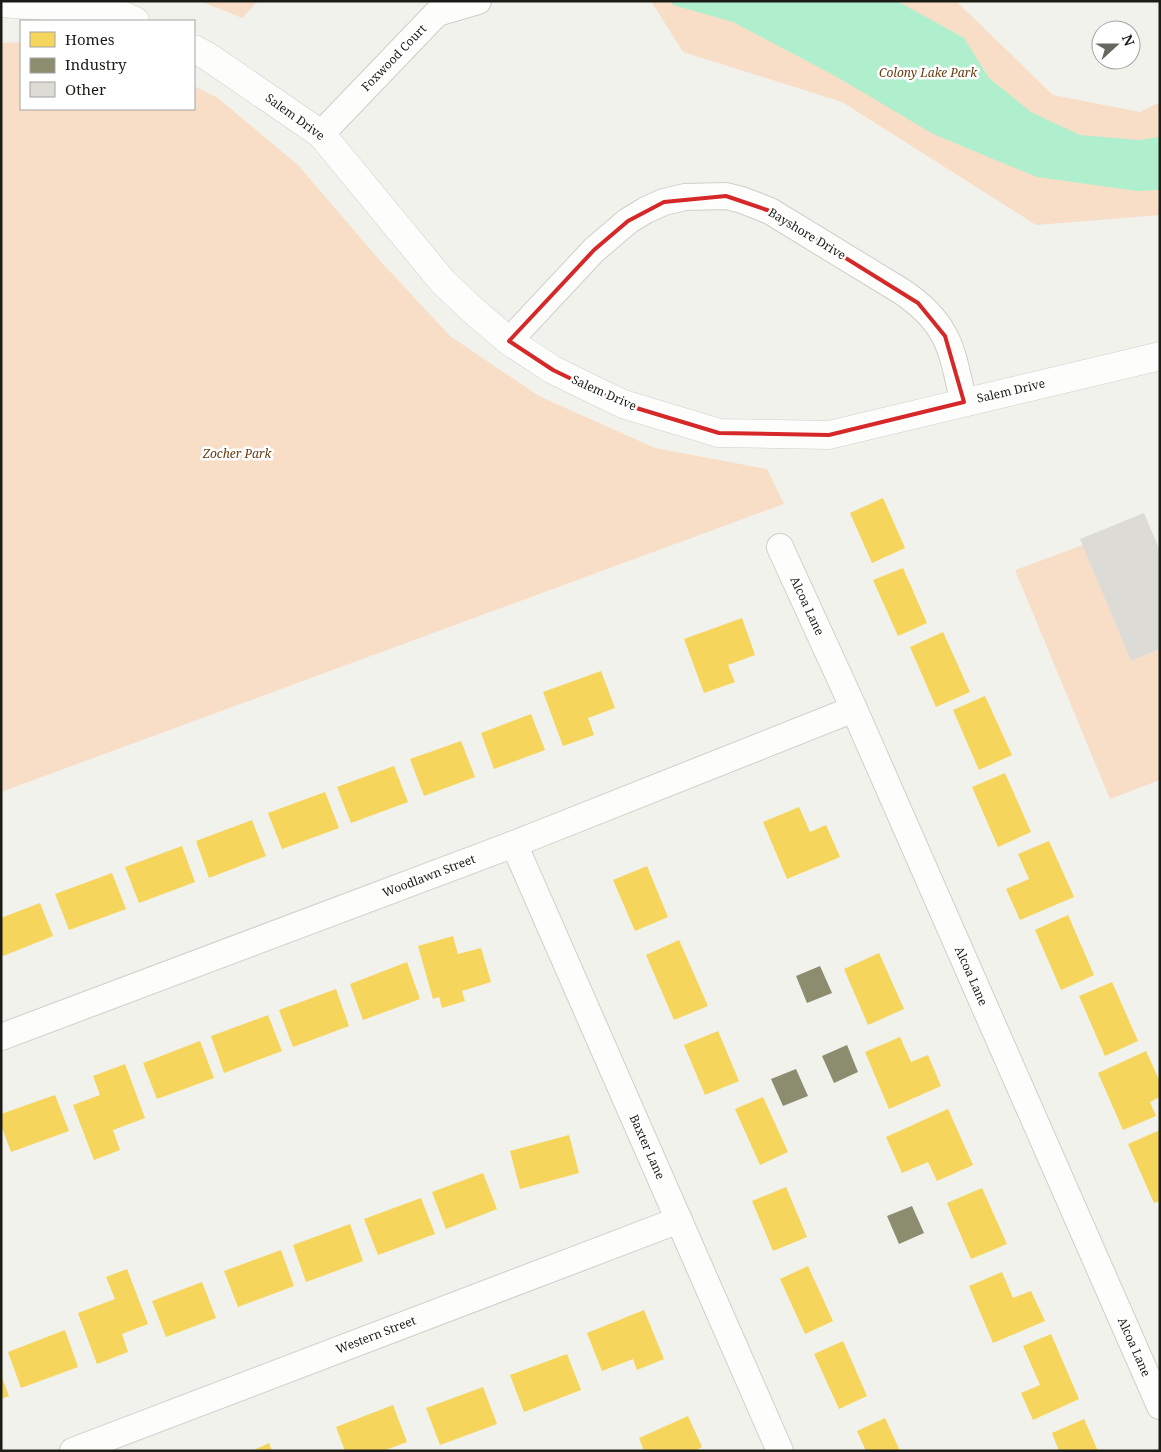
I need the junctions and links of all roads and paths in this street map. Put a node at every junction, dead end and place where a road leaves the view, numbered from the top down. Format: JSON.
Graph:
{"nodes":[{"id":1,"x":478,"y":1,"type":"edge"},
{"id":2,"x":1,"y":3,"type":"edge"},
{"id":3,"x":133,"y":20,"type":"edge"},
{"id":4,"x":195,"y":50,"type":"edge"},
{"id":5,"x":321,"y":134,"type":"junction"},
{"id":6,"x":509,"y":341,"type":"junction"},
{"id":7,"x":1160,"y":356,"type":"edge"},
{"id":8,"x":964,"y":402,"type":"junction"},
{"id":9,"x":780,"y":547,"type":"dead end"},
{"id":10,"x":854,"y":709,"type":"junction"},
{"id":11,"x":514,"y":844,"type":"junction"},
{"id":12,"x":1,"y":1037,"type":"edge"},
{"id":13,"x":679,"y":1220,"type":"junction"},
{"id":14,"x":1160,"y":1406,"type":"edge"},
{"id":15,"x":129,"y":1441,"type":"edge"},
{"id":16,"x":73,"y":1451,"type":"edge"},
{"id":17,"x":780,"y":1451,"type":"edge"}],
"edges":[{"from":1,"to":5,"type":"street","name":"Foxwood Court"},
{"from":2,"to":3,"type":"street"},
{"from":4,"to":5,"type":"street","name":"Salem Drive"},
{"from":5,"to":6,"type":"street","name":"Salem Drive"},
{"from":6,"to":8,"type":"street","name":"Salem Drive"},
{"from":6,"to":8,"type":"street","name":"Bayshore Drive"},
{"from":7,"to":8,"type":"street","name":"Salem Drive"},
{"from":9,"to":10,"type":"street","name":"Alcoa Lane"},
{"from":10,"to":11,"type":"street","name":"Woodlawn Street"},
{"from":10,"to":14,"type":"street","name":"Alcoa Lane"},
{"from":11,"to":12,"type":"street","name":"Woodlawn Street"},
{"from":11,"to":13,"type":"street","name":"Baxter Lane"},
{"from":13,"to":15,"type":"street","name":"Western Street"},
{"from":13,"to":17,"type":"street","name":"Baxter Lane"},
{"from":15,"to":16,"type":"street","name":"Western Street"}]}
